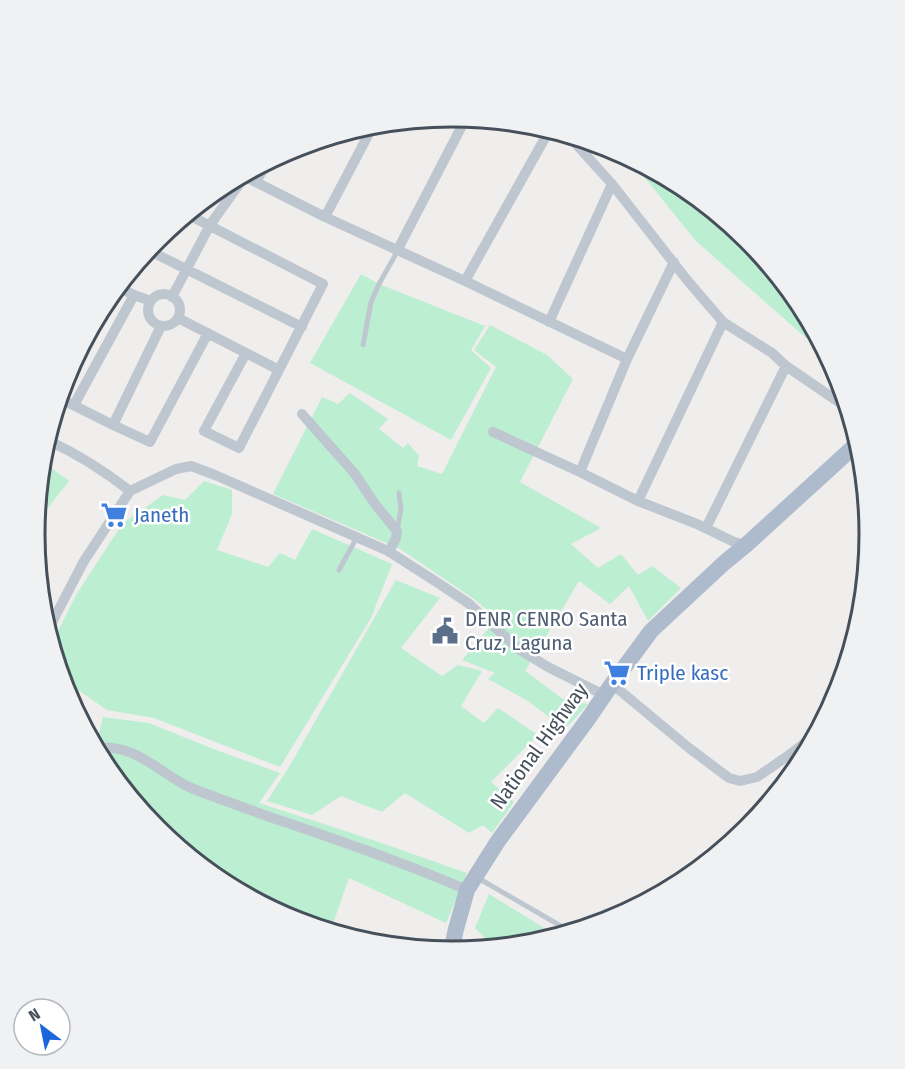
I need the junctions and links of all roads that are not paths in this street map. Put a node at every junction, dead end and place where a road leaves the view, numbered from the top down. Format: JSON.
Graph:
{"nodes":[{"id":1,"x":461,"y":127,"type":"edge"},
{"id":2,"x":368,"y":136,"type":"edge"},
{"id":3,"x":545,"y":138,"type":"edge"},
{"id":4,"x":579,"y":148,"type":"edge"},
{"id":5,"x":259,"y":176,"type":"edge"},
{"id":6,"x":252,"y":180,"type":"edge"},
{"id":7,"x":256,"y":182,"type":"junction"},
{"id":8,"x":612,"y":184,"type":"junction"},
{"id":9,"x":233,"y":192,"type":"edge"},
{"id":10,"x":325,"y":217,"type":"junction"},
{"id":11,"x":196,"y":218,"type":"edge"},
{"id":12,"x":210,"y":225,"type":"junction"},
{"id":13,"x":397,"y":251,"type":"junction"},
{"id":14,"x":157,"y":254,"type":"edge"},
{"id":15,"x":674,"y":262,"type":"junction"},
{"id":16,"x":187,"y":268,"type":"junction"},
{"id":17,"x":465,"y":281,"type":"junction"},
{"id":18,"x":126,"y":290,"type":"edge"},
{"id":19,"x":134,"y":295,"type":"junction"},
{"id":20,"x":172,"y":297,"type":"junction"},
{"id":21,"x":151,"y":301,"type":"junction"},
{"id":22,"x":178,"y":318,"type":"junction"},
{"id":23,"x":549,"y":322,"type":"junction"},
{"id":24,"x":723,"y":322,"type":"junction"},
{"id":25,"x":161,"y":326,"type":"junction"},
{"id":26,"x":302,"y":327,"type":"junction"},
{"id":27,"x":208,"y":333,"type":"junction"},
{"id":28,"x":363,"y":345,"type":"dead end"},
{"id":29,"x":246,"y":353,"type":"junction"},
{"id":30,"x":627,"y":359,"type":"junction"},
{"id":31,"x":786,"y":366,"type":"junction"},
{"id":32,"x":279,"y":369,"type":"junction"},
{"id":33,"x":837,"y":401,"type":"edge"},
{"id":34,"x":68,"y":402,"type":"edge"},
{"id":35,"x":74,"y":405,"type":"junction"},
{"id":36,"x":302,"y":414,"type":"dead end"},
{"id":37,"x":113,"y":425,"type":"junction"},
{"id":38,"x":493,"y":432,"type":"dead end"},
{"id":39,"x":55,"y":444,"type":"edge"},
{"id":40,"x":851,"y":450,"type":"edge"},
{"id":41,"x":580,"y":472,"type":"junction"},
{"id":42,"x":130,"y":491,"type":"junction"},
{"id":43,"x":399,"y":493,"type":"dead end"},
{"id":44,"x":638,"y":501,"type":"junction"},
{"id":45,"x":706,"y":528,"type":"junction"},
{"id":46,"x":397,"y":531,"type":"junction"},
{"id":47,"x":357,"y":537,"type":"junction"},
{"id":48,"x":746,"y":545,"type":"junction"},
{"id":49,"x":389,"y":552,"type":"junction"},
{"id":50,"x":339,"y":570,"type":"dead end"},
{"id":51,"x":54,"y":618,"type":"edge"},
{"id":52,"x":608,"y":690,"type":"junction"},
{"id":53,"x":106,"y":747,"type":"edge"},
{"id":54,"x":800,"y":747,"type":"edge"},
{"id":55,"x":472,"y":883,"type":"junction"},
{"id":56,"x":561,"y":927,"type":"edge"},
{"id":57,"x":453,"y":942,"type":"edge"}],
"edges":[{"from":1,"to":13,"type":"street"},
{"from":2,"to":10,"type":"street"},
{"from":3,"to":17,"type":"street"},
{"from":4,"to":8,"type":"street"},
{"from":5,"to":7,"type":"street"},
{"from":6,"to":7,"type":"street"},
{"from":7,"to":10,"type":"street"},
{"from":8,"to":15,"type":"street"},
{"from":8,"to":23,"type":"street"},
{"from":9,"to":12,"type":"street"},
{"from":10,"to":13,"type":"street"},
{"from":11,"to":12,"type":"street"},
{"from":12,"to":16,"type":"street"},
{"from":12,"to":26,"type":"street"},
{"from":13,"to":17,"type":"street"},
{"from":13,"to":28,"type":"lane"},
{"from":14,"to":16,"type":"street"},
{"from":15,"to":24,"type":"street"},
{"from":15,"to":30,"type":"street"},
{"from":16,"to":20,"type":"street"},
{"from":16,"to":26,"type":"street"},
{"from":17,"to":23,"type":"street"},
{"from":18,"to":19,"type":"street"},
{"from":19,"to":21,"type":"street"},
{"from":19,"to":35,"type":"street"},
{"from":20,"to":21,"type":"street"},
{"from":20,"to":22,"type":"street"},
{"from":21,"to":25,"type":"street"},
{"from":22,"to":25,"type":"street"},
{"from":22,"to":27,"type":"street"},
{"from":23,"to":30,"type":"street"},
{"from":24,"to":31,"type":"street"},
{"from":24,"to":44,"type":"street"},
{"from":25,"to":37,"type":"street"},
{"from":26,"to":32,"type":"street"},
{"from":27,"to":29,"type":"street"},
{"from":27,"to":37,"type":"street"},
{"from":29,"to":32,"type":"street"},
{"from":29,"to":32,"type":"street"},
{"from":30,"to":41,"type":"street"},
{"from":31,"to":33,"type":"street"},
{"from":31,"to":45,"type":"street"},
{"from":34,"to":35,"type":"street"},
{"from":35,"to":37,"type":"street"},
{"from":36,"to":46,"type":"street"},
{"from":38,"to":41,"type":"street"},
{"from":39,"to":42,"type":"street"},
{"from":40,"to":48,"type":"main road","name":"National Highway"},
{"from":41,"to":44,"type":"street"},
{"from":42,"to":47,"type":"street"},
{"from":42,"to":51,"type":"street"},
{"from":43,"to":46,"type":"lane"},
{"from":44,"to":45,"type":"street"},
{"from":45,"to":48,"type":"street"},
{"from":46,"to":49,"type":"street"},
{"from":47,"to":49,"type":"street"},
{"from":47,"to":50,"type":"lane"},
{"from":48,"to":52,"type":"main road","name":"National Highway"},
{"from":49,"to":52,"type":"street"},
{"from":52,"to":54,"type":"street"},
{"from":52,"to":55,"type":"main road","name":"National Highway"},
{"from":53,"to":55,"type":"street"},
{"from":55,"to":56,"type":"lane"},
{"from":55,"to":57,"type":"main road","name":"National Highway"}]}
